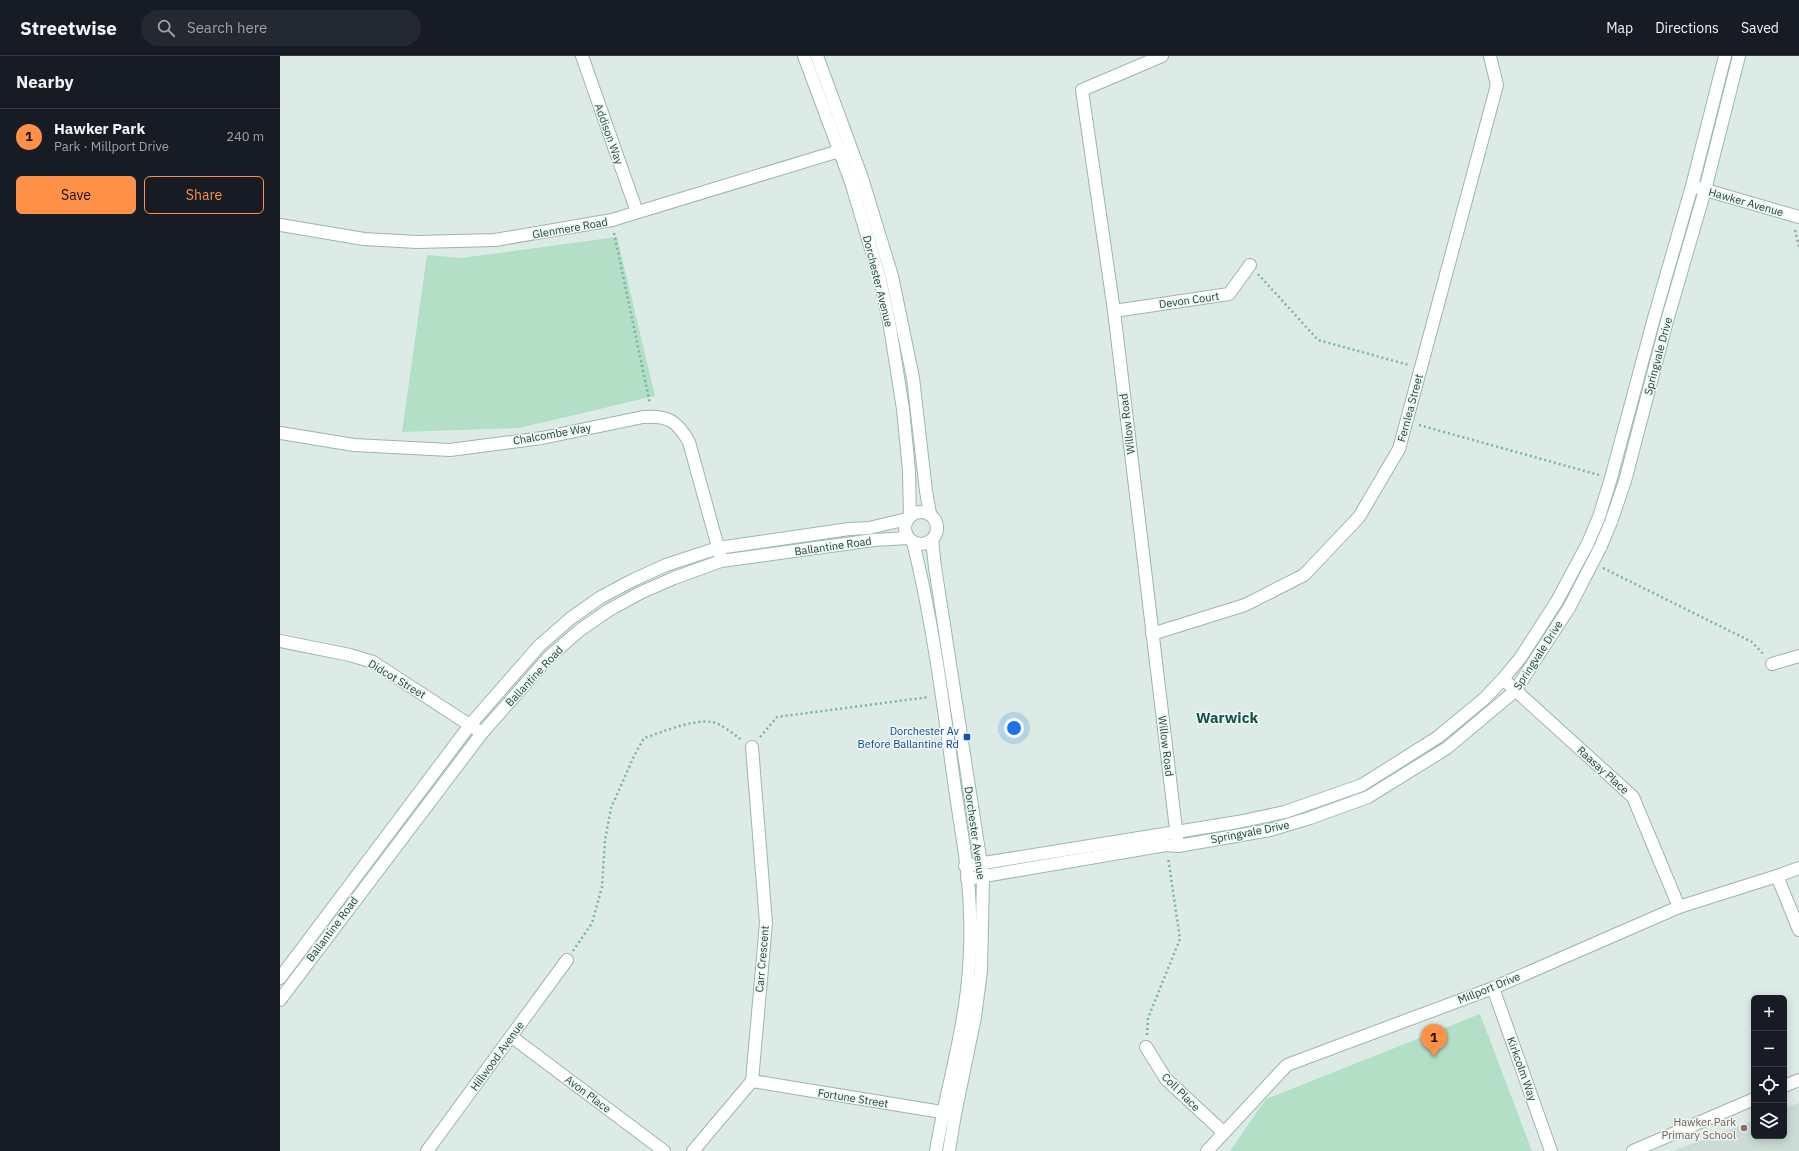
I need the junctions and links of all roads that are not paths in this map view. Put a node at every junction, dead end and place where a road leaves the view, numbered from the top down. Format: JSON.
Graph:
{"nodes":[{"id":1,"x":582,"y":56,"type":"edge"},
{"id":2,"x":804,"y":56,"type":"edge"},
{"id":3,"x":817,"y":56,"type":"edge"},
{"id":4,"x":1162,"y":56,"type":"edge"},
{"id":5,"x":1490,"y":56,"type":"edge"},
{"id":6,"x":1725,"y":56,"type":"edge"},
{"id":7,"x":1739,"y":56,"type":"edge"},
{"id":8,"x":850,"y":148,"type":"junction"},
{"id":9,"x":838,"y":152,"type":"junction"},
{"id":10,"x":1692,"y":186,"type":"junction"},
{"id":11,"x":1706,"y":190,"type":"junction"},
{"id":12,"x":637,"y":212,"type":"junction"},
{"id":13,"x":1799,"y":217,"type":"edge"},
{"id":14,"x":280,"y":225,"type":"edge"},
{"id":15,"x":1250,"y":265,"type":"road end"},
{"id":16,"x":1114,"y":312,"type":"junction"},
{"id":17,"x":280,"y":433,"type":"edge"},
{"id":18,"x":930,"y":514,"type":"junction"},
{"id":19,"x":908,"y":517,"type":"junction"},
{"id":20,"x":911,"y":540,"type":"junction"},
{"id":21,"x":932,"y":540,"type":"junction"},
{"id":22,"x":718,"y":548,"type":"junction"},
{"id":23,"x":721,"y":561,"type":"junction"},
{"id":24,"x":1152,"y":634,"type":"junction"},
{"id":25,"x":280,"y":641,"type":"edge"},
{"id":26,"x":1799,"y":656,"type":"edge"},
{"id":27,"x":1772,"y":664,"type":"road end"},
{"id":28,"x":1503,"y":679,"type":"junction"},
{"id":29,"x":1516,"y":691,"type":"junction"},
{"id":30,"x":470,"y":725,"type":"junction"},
{"id":31,"x":482,"y":733,"type":"junction"},
{"id":32,"x":752,"y":747,"type":"road end"},
{"id":33,"x":1176,"y":832,"type":"junction"},
{"id":34,"x":1172,"y":846,"type":"junction"},
{"id":35,"x":980,"y":864,"type":"junction"},
{"id":36,"x":965,"y":866,"type":"junction"},
{"id":37,"x":1799,"y":868,"type":"edge"},
{"id":38,"x":1777,"y":876,"type":"junction"},
{"id":39,"x":983,"y":877,"type":"junction"},
{"id":40,"x":967,"y":879,"type":"junction"},
{"id":41,"x":1678,"y":907,"type":"junction"},
{"id":42,"x":1799,"y":930,"type":"edge"},
{"id":43,"x":567,"y":960,"type":"road end"},
{"id":44,"x":280,"y":978,"type":"edge"},
{"id":45,"x":1493,"y":988,"type":"junction"},
{"id":46,"x":280,"y":1000,"type":"edge"},
{"id":47,"x":512,"y":1037,"type":"junction"},
{"id":48,"x":1146,"y":1047,"type":"road end"},
{"id":49,"x":1799,"y":1080,"type":"edge"},
{"id":50,"x":752,"y":1081,"type":"junction"},
{"id":51,"x":1787,"y":1085,"type":"edge"},
{"id":52,"x":1751,"y":1100,"type":"edge"},
{"id":53,"x":948,"y":1113,"type":"junction"},
{"id":54,"x":1223,"y":1132,"type":"junction"},
{"id":55,"x":427,"y":1151,"type":"edge"},
{"id":56,"x":664,"y":1151,"type":"edge"},
{"id":57,"x":693,"y":1151,"type":"edge"},
{"id":58,"x":936,"y":1151,"type":"edge"},
{"id":59,"x":949,"y":1151,"type":"edge"},
{"id":60,"x":1207,"y":1151,"type":"edge"},
{"id":61,"x":1551,"y":1151,"type":"edge"},
{"id":62,"x":1633,"y":1151,"type":"edge"}],
"edges":[{"from":1,"to":12,"type":"street","name":"Addison Way"},
{"from":2,"to":9,"type":"street","name":"Dorchester Avenue"},
{"from":3,"to":8,"type":"street","name":"Dorchester Avenue"},
{"from":4,"to":16,"type":"street","name":"Willow Road"},
{"from":5,"to":24,"type":"street","name":"Fernlea Street"},
{"from":6,"to":10,"type":"street","name":"Springvale Drive"},
{"from":7,"to":11,"type":"street","name":"Springvale Drive"},
{"from":8,"to":9,"type":"street","name":"Glenmere Road"},
{"from":8,"to":18,"type":"street","name":"Dorchester Avenue"},
{"from":9,"to":12,"type":"street","name":"Glenmere Road"},
{"from":9,"to":19,"type":"street","name":"Dorchester Avenue"},
{"from":10,"to":11,"type":"street","name":"Hawker Avenue"},
{"from":10,"to":28,"type":"street","name":"Springvale Drive"},
{"from":11,"to":13,"type":"street","name":"Hawker Avenue"},
{"from":11,"to":29,"type":"street","name":"Springvale Drive"},
{"from":12,"to":14,"type":"street","name":"Glenmere Road"},
{"from":15,"to":16,"type":"street","name":"Devon Court"},
{"from":16,"to":24,"type":"street","name":"Willow Road"},
{"from":17,"to":22,"type":"street","name":"Chalcombe Way"},
{"from":18,"to":19,"type":"street"},
{"from":18,"to":21,"type":"street","name":"Dorchester Avenue"},
{"from":19,"to":20,"type":"street","name":"Dorchester Avenue"},
{"from":19,"to":22,"type":"street","name":"Ballantine Road"},
{"from":20,"to":21,"type":"street"},
{"from":20,"to":23,"type":"street","name":"Ballantine Road"},
{"from":20,"to":36,"type":"street","name":"Dorchester Avenue"},
{"from":21,"to":35,"type":"street","name":"Dorchester Avenue"},
{"from":22,"to":23,"type":"street","name":"Chalcombe Way"},
{"from":22,"to":30,"type":"street","name":"Ballantine Road"},
{"from":23,"to":31,"type":"street","name":"Ballantine Road"},
{"from":24,"to":33,"type":"street","name":"Willow Road"},
{"from":25,"to":30,"type":"street","name":"Didcot Street"},
{"from":26,"to":27,"type":"street"},
{"from":28,"to":29,"type":"street","name":"Raasay Place"},
{"from":28,"to":33,"type":"street","name":"Springvale Drive"},
{"from":29,"to":34,"type":"street","name":"Springvale Drive"},
{"from":29,"to":41,"type":"street","name":"Raasay Place"},
{"from":30,"to":31,"type":"street","name":"Didcot Street"},
{"from":30,"to":44,"type":"street","name":"Ballantine Road"},
{"from":31,"to":46,"type":"street","name":"Ballantine Road"},
{"from":32,"to":50,"type":"street","name":"Carr Crescent"},
{"from":33,"to":34,"type":"street","name":"Willow Road"},
{"from":33,"to":35,"type":"street","name":"Springvale Drive"},
{"from":34,"to":39,"type":"street","name":"Springvale Drive"},
{"from":35,"to":36,"type":"street","name":"Springvale Drive"},
{"from":35,"to":39,"type":"street","name":"Dorchester Avenue"},
{"from":36,"to":40,"type":"street","name":"Dorchester Avenue"},
{"from":37,"to":38,"type":"street","name":"Millport Drive"},
{"from":38,"to":41,"type":"street","name":"Millport Drive"},
{"from":38,"to":42,"type":"street"},
{"from":39,"to":40,"type":"street","name":"Springvale Drive"},
{"from":39,"to":53,"type":"street","name":"Dorchester Avenue"},
{"from":40,"to":53,"type":"street","name":"Dorchester Avenue"},
{"from":41,"to":45,"type":"street","name":"Millport Drive"},
{"from":43,"to":47,"type":"street","name":"Hillwood Avenue"},
{"from":45,"to":54,"type":"street","name":"Millport Drive"},
{"from":45,"to":61,"type":"street","name":"Kirkcolm Way"},
{"from":47,"to":55,"type":"street","name":"Hillwood Avenue"},
{"from":47,"to":56,"type":"street","name":"Avon Place"},
{"from":48,"to":54,"type":"street","name":"Coll Place"},
{"from":49,"to":51,"type":"street"},
{"from":50,"to":53,"type":"street","name":"Fortune Street"},
{"from":50,"to":57,"type":"street"},
{"from":52,"to":62,"type":"street"},
{"from":53,"to":58,"type":"street","name":"Dorchester Avenue"},
{"from":53,"to":59,"type":"street","name":"Dorchester Avenue"},
{"from":54,"to":60,"type":"street","name":"Millport Drive"}]}
